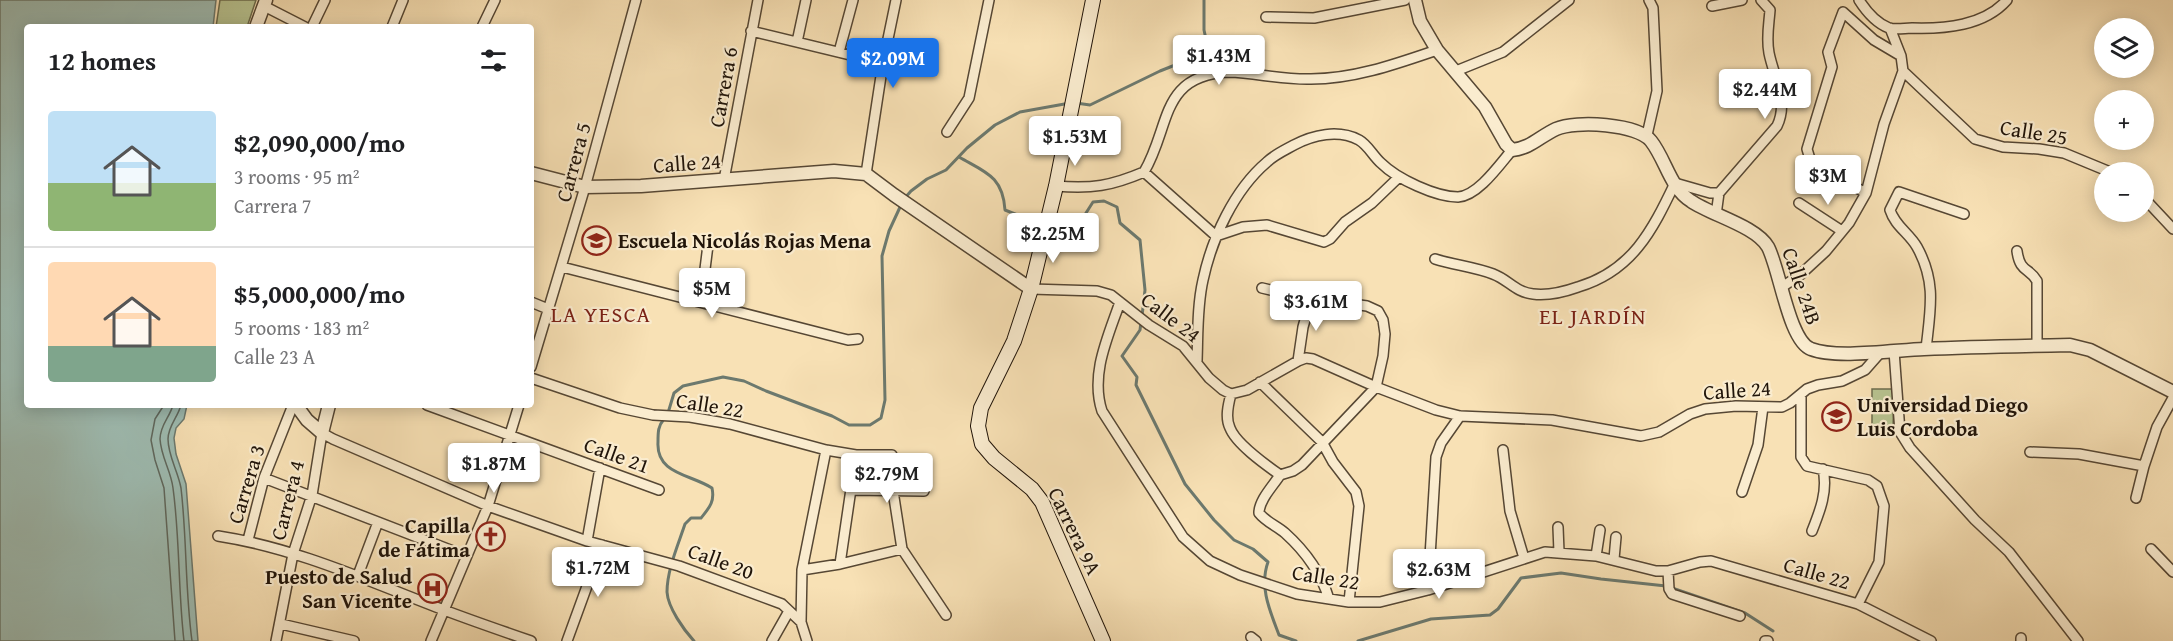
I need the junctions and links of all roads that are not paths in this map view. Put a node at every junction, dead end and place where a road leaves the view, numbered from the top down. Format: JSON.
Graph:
{"nodes":[{"id":1,"x":326,"y":0,"type":"edge"},
{"id":2,"x":404,"y":0,"type":"edge"},
{"id":3,"x":495,"y":0,"type":"edge"},
{"id":4,"x":636,"y":0,"type":"edge"},
{"id":5,"x":758,"y":0,"type":"edge"},
{"id":6,"x":806,"y":0,"type":"edge"},
{"id":7,"x":853,"y":0,"type":"edge"},
{"id":8,"x":896,"y":0,"type":"edge"},
{"id":9,"x":988,"y":0,"type":"edge"},
{"id":10,"x":1093,"y":0,"type":"edge"},
{"id":11,"x":1405,"y":0,"type":"edge"},
{"id":12,"x":1415,"y":0,"type":"edge"},
{"id":13,"x":1569,"y":0,"type":"edge"},
{"id":14,"x":1649,"y":0,"type":"edge"},
{"id":15,"x":1742,"y":0,"type":"edge"},
{"id":16,"x":1761,"y":0,"type":"edge"},
{"id":17,"x":1859,"y":0,"type":"edge"},
{"id":18,"x":2002,"y":2,"type":"edge"},
{"id":19,"x":265,"y":3,"type":"edge"},
{"id":20,"x":1712,"y":6,"type":"dead end"},
{"id":21,"x":1266,"y":17,"type":"dead end"},
{"id":22,"x":257,"y":24,"type":"edge"},
{"id":23,"x":300,"y":24,"type":"edge"},
{"id":24,"x":314,"y":24,"type":"edge"},
{"id":25,"x":393,"y":24,"type":"edge"},
{"id":26,"x":483,"y":24,"type":"edge"},
{"id":27,"x":1890,"y":28,"type":"junction"},
{"id":28,"x":751,"y":31,"type":"junction"},
{"id":29,"x":797,"y":42,"type":"junction"},
{"id":30,"x":1437,"y":50,"type":"junction"},
{"id":31,"x":839,"y":52,"type":"junction"},
{"id":32,"x":1901,"y":56,"type":"junction"},
{"id":33,"x":883,"y":63,"type":"junction"},
{"id":34,"x":1456,"y":71,"type":"junction"},
{"id":35,"x":1903,"y":71,"type":"junction"},
{"id":36,"x":947,"y":132,"type":"dead end"},
{"id":37,"x":1647,"y":135,"type":"junction"},
{"id":38,"x":1512,"y":150,"type":"junction"},
{"id":39,"x":2094,"y":165,"type":"edge"},
{"id":40,"x":1144,"y":172,"type":"junction"},
{"id":41,"x":534,"y":174,"type":"edge"},
{"id":42,"x":866,"y":174,"type":"junction"},
{"id":43,"x":1398,"y":178,"type":"junction"},
{"id":44,"x":724,"y":180,"type":"junction"},
{"id":45,"x":1675,"y":183,"type":"junction"},
{"id":46,"x":1056,"y":186,"type":"junction"},
{"id":47,"x":585,"y":187,"type":"junction"},
{"id":48,"x":1719,"y":193,"type":"junction"},
{"id":49,"x":1866,"y":193,"type":"junction"},
{"id":50,"x":1799,"y":203,"type":"dead end"},
{"id":51,"x":2154,"y":209,"type":"edge"},
{"id":52,"x":1964,"y":214,"type":"dead end"},
{"id":53,"x":1716,"y":215,"type":"junction"},
{"id":54,"x":2173,"y":229,"type":"edge"},
{"id":55,"x":1842,"y":231,"type":"junction"},
{"id":56,"x":1216,"y":236,"type":"junction"},
{"id":57,"x":708,"y":245,"type":"dead end"},
{"id":58,"x":2017,"y":251,"type":"dead end"},
{"id":59,"x":1435,"y":259,"type":"dead end"},
{"id":60,"x":562,"y":267,"type":"junction"},
{"id":61,"x":1782,"y":287,"type":"junction"},
{"id":62,"x":1262,"y":288,"type":"dead end"},
{"id":63,"x":1031,"y":289,"type":"junction"},
{"id":64,"x":1311,"y":299,"type":"junction"},
{"id":65,"x":697,"y":302,"type":"junction"},
{"id":66,"x":1120,"y":302,"type":"junction"},
{"id":67,"x":534,"y":303,"type":"edge"},
{"id":68,"x":548,"y":309,"type":"junction"},
{"id":69,"x":858,"y":339,"type":"dead end"},
{"id":70,"x":2037,"y":346,"type":"junction"},
{"id":71,"x":1926,"y":349,"type":"junction"},
{"id":72,"x":1894,"y":351,"type":"junction"},
{"id":73,"x":1880,"y":353,"type":"junction"},
{"id":74,"x":534,"y":358,"type":"edge"},
{"id":75,"x":1298,"y":361,"type":"junction"},
{"id":76,"x":1197,"y":362,"type":"junction"},
{"id":77,"x":534,"y":379,"type":"edge"},
{"id":78,"x":1260,"y":382,"type":"junction"},
{"id":79,"x":1376,"y":387,"type":"junction"},
{"id":80,"x":2173,"y":392,"type":"edge"},
{"id":81,"x":1231,"y":394,"type":"junction"},
{"id":82,"x":1801,"y":395,"type":"junction"},
{"id":83,"x":2173,"y":398,"type":"edge"},
{"id":84,"x":1763,"y":407,"type":"junction"},
{"id":85,"x":293,"y":408,"type":"edge"},
{"id":86,"x":297,"y":408,"type":"edge"},
{"id":87,"x":328,"y":408,"type":"edge"},
{"id":88,"x":437,"y":408,"type":"edge"},
{"id":89,"x":518,"y":408,"type":"edge"},
{"id":90,"x":1460,"y":416,"type":"junction"},
{"id":91,"x":322,"y":433,"type":"junction"},
{"id":92,"x":509,"y":435,"type":"junction"},
{"id":93,"x":1322,"y":442,"type":"junction"},
{"id":94,"x":826,"y":450,"type":"junction"},
{"id":95,"x":1503,"y":450,"type":"dead end"},
{"id":96,"x":2030,"y":452,"type":"dead end"},
{"id":97,"x":856,"y":455,"type":"junction"},
{"id":98,"x":2144,"y":466,"type":"junction"},
{"id":99,"x":600,"y":468,"type":"junction"},
{"id":100,"x":1823,"y":469,"type":"junction"},
{"id":101,"x":1280,"y":475,"type":"junction"},
{"id":102,"x":264,"y":478,"type":"junction"},
{"id":103,"x":659,"y":490,"type":"dead end"},
{"id":104,"x":851,"y":490,"type":"junction"},
{"id":105,"x":893,"y":491,"type":"junction"},
{"id":106,"x":924,"y":491,"type":"dead end"},
{"id":107,"x":1742,"y":492,"type":"dead end"},
{"id":108,"x":312,"y":495,"type":"junction"},
{"id":109,"x":2136,"y":498,"type":"dead end"},
{"id":110,"x":488,"y":506,"type":"junction"},
{"id":111,"x":378,"y":522,"type":"junction"},
{"id":112,"x":1558,"y":527,"type":"dead end"},
{"id":113,"x":1600,"y":530,"type":"dead end"},
{"id":114,"x":1812,"y":531,"type":"dead end"},
{"id":115,"x":218,"y":536,"type":"dead end"},
{"id":116,"x":1616,"y":537,"type":"dead end"},
{"id":117,"x":248,"y":540,"type":"junction"},
{"id":118,"x":587,"y":541,"type":"junction"},
{"id":119,"x":602,"y":545,"type":"junction"},
{"id":120,"x":902,"y":549,"type":"junction"},
{"id":121,"x":2151,"y":549,"type":"dead end"},
{"id":122,"x":1559,"y":552,"type":"junction"},
{"id":123,"x":293,"y":554,"type":"junction"},
{"id":124,"x":466,"y":556,"type":"junction"},
{"id":125,"x":1596,"y":556,"type":"junction"},
{"id":126,"x":1524,"y":558,"type":"junction"},
{"id":127,"x":1614,"y":559,"type":"junction"},
{"id":128,"x":840,"y":564,"type":"junction"},
{"id":129,"x":802,"y":570,"type":"junction"},
{"id":130,"x":1668,"y":571,"type":"junction"},
{"id":131,"x":2173,"y":572,"type":"edge"},
{"id":132,"x":358,"y":575,"type":"junction"},
{"id":133,"x":1428,"y":590,"type":"junction"},
{"id":134,"x":1329,"y":599,"type":"junction"},
{"id":135,"x":1348,"y":602,"type":"junction"},
{"id":136,"x":1858,"y":604,"type":"junction"},
{"id":137,"x":444,"y":610,"type":"junction"},
{"id":138,"x":789,"y":611,"type":"junction"},
{"id":139,"x":946,"y":615,"type":"dead end"},
{"id":140,"x":1740,"y":616,"type":"dead end"},
{"id":141,"x":801,"y":622,"type":"junction"},
{"id":142,"x":281,"y":624,"type":"junction"},
{"id":143,"x":351,"y":640,"type":"edge"},
{"id":144,"x":1100,"y":640,"type":"edge"},
{"id":145,"x":276,"y":641,"type":"edge"},
{"id":146,"x":431,"y":641,"type":"edge"},
{"id":147,"x":531,"y":641,"type":"edge"},
{"id":148,"x":567,"y":641,"type":"edge"},
{"id":149,"x":772,"y":641,"type":"edge"},
{"id":150,"x":807,"y":641,"type":"edge"},
{"id":151,"x":1931,"y":641,"type":"edge"},
{"id":152,"x":2078,"y":641,"type":"edge"}],
"edges":[{"from":1,"to":24,"type":"street"},
{"from":2,"to":25,"type":"street"},
{"from":3,"to":26,"type":"street"},
{"from":4,"to":47,"type":"street","name":"Carrera 5"},
{"from":5,"to":28,"type":"street","name":"Carrera 6"},
{"from":6,"to":29,"type":"street"},
{"from":7,"to":31,"type":"street"},
{"from":8,"to":33,"type":"street"},
{"from":9,"to":36,"type":"street"},
{"from":10,"to":46,"type":"main road","name":"Carrera 9A"},
{"from":11,"to":21,"type":"street"},
{"from":12,"to":30,"type":"street"},
{"from":13,"to":34,"type":"street"},
{"from":14,"to":37,"type":"street"},
{"from":15,"to":20,"type":"street"},
{"from":16,"to":48,"type":"street"},
{"from":17,"to":27,"type":"street"},
{"from":18,"to":27,"type":"street"},
{"from":19,"to":22,"type":"street"},
{"from":19,"to":23,"type":"street"},
{"from":27,"to":32,"type":"street"},
{"from":28,"to":29,"type":"street"},
{"from":28,"to":44,"type":"street","name":"Carrera 6"},
{"from":29,"to":31,"type":"street"},
{"from":30,"to":34,"type":"street"},
{"from":30,"to":40,"type":"street"},
{"from":31,"to":33,"type":"street"},
{"from":32,"to":35,"type":"street"},
{"from":32,"to":49,"type":"street"},
{"from":33,"to":42,"type":"street"},
{"from":34,"to":38,"type":"street"},
{"from":35,"to":39,"type":"street","name":"Calle 25"},
{"from":35,"to":49,"type":"street"},
{"from":37,"to":38,"type":"street"},
{"from":37,"to":45,"type":"street","name":"Calle 24B"},
{"from":38,"to":43,"type":"street"},
{"from":40,"to":46,"type":"street"},
{"from":40,"to":56,"type":"street"},
{"from":41,"to":47,"type":"street","name":"Calle 24"},
{"from":42,"to":44,"type":"street","name":"Calle 24"},
{"from":42,"to":63,"type":"street"},
{"from":43,"to":56,"type":"street"},
{"from":43,"to":56,"type":"street"},
{"from":44,"to":47,"type":"street","name":"Calle 24"},
{"from":45,"to":48,"type":"street"},
{"from":45,"to":53,"type":"street","name":"Calle 24B"},
{"from":45,"to":59,"type":"street"},
{"from":46,"to":63,"type":"main road","name":"Carrera 9A"},
{"from":47,"to":60,"type":"street","name":"Carrera 5"},
{"from":48,"to":53,"type":"street"},
{"from":49,"to":55,"type":"street"},
{"from":50,"to":55,"type":"street"},
{"from":51,"to":54,"type":"street"},
{"from":52,"to":71,"type":"street"},
{"from":53,"to":61,"type":"street","name":"Calle 24B"},
{"from":55,"to":61,"type":"street"},
{"from":56,"to":76,"type":"street"},
{"from":57,"to":65,"type":"street"},
{"from":58,"to":70,"type":"street"},
{"from":60,"to":65,"type":"street"},
{"from":60,"to":68,"type":"street","name":"Carrera 5"},
{"from":61,"to":73,"type":"street","name":"Calle 24B"},
{"from":62,"to":64,"type":"street"},
{"from":63,"to":66,"type":"street","name":"Calle 24"},
{"from":63,"to":144,"type":"main road","name":"Carrera 9A"},
{"from":64,"to":75,"type":"street"},
{"from":64,"to":79,"type":"street"},
{"from":65,"to":69,"type":"street"},
{"from":66,"to":76,"type":"street","name":"Calle 24"},
{"from":66,"to":134,"type":"street","name":"Calle 22"},
{"from":67,"to":68,"type":"street"},
{"from":68,"to":74,"type":"street","name":"Carrera 5"},
{"from":70,"to":71,"type":"street"},
{"from":70,"to":80,"type":"street"},
{"from":71,"to":72,"type":"street"},
{"from":72,"to":73,"type":"street"},
{"from":72,"to":152,"type":"street"},
{"from":73,"to":82,"type":"street","name":"Calle 24"},
{"from":75,"to":78,"type":"street"},
{"from":75,"to":79,"type":"street","name":"Calle 24"},
{"from":76,"to":81,"type":"street","name":"Calle 24"},
{"from":77,"to":94,"type":"street","name":"Calle 22"},
{"from":78,"to":81,"type":"street"},
{"from":78,"to":93,"type":"street"},
{"from":79,"to":90,"type":"street","name":"Calle 24"},
{"from":79,"to":93,"type":"street"},
{"from":81,"to":101,"type":"street"},
{"from":82,"to":84,"type":"street","name":"Calle 24"},
{"from":82,"to":100,"type":"street"},
{"from":83,"to":98,"type":"street"},
{"from":84,"to":90,"type":"street","name":"Calle 24"},
{"from":84,"to":107,"type":"street"},
{"from":85,"to":102,"type":"street","name":"Carrera 3"},
{"from":86,"to":91,"type":"street","name":"Calle 20"},
{"from":87,"to":91,"type":"street","name":"Carrera 4"},
{"from":88,"to":92,"type":"street","name":"Calle 21"},
{"from":89,"to":92,"type":"street"},
{"from":90,"to":133,"type":"street"},
{"from":91,"to":108,"type":"street","name":"Carrera 4"},
{"from":91,"to":110,"type":"street","name":"Calle 20"},
{"from":92,"to":99,"type":"street","name":"Calle 21"},
{"from":92,"to":110,"type":"street"},
{"from":93,"to":101,"type":"street"},
{"from":93,"to":135,"type":"street"},
{"from":94,"to":97,"type":"street","name":"Calle 22"},
{"from":94,"to":129,"type":"street"},
{"from":95,"to":126,"type":"street"},
{"from":96,"to":98,"type":"street"},
{"from":97,"to":104,"type":"street"},
{"from":97,"to":105,"type":"street","name":"Calle 22"},
{"from":98,"to":109,"type":"street"},
{"from":99,"to":103,"type":"street","name":"Calle 21"},
{"from":99,"to":118,"type":"street"},
{"from":100,"to":114,"type":"street"},
{"from":100,"to":136,"type":"street"},
{"from":101,"to":134,"type":"street"},
{"from":102,"to":108,"type":"street"},
{"from":102,"to":117,"type":"street","name":"Carrera 3"},
{"from":104,"to":105,"type":"street"},
{"from":104,"to":128,"type":"street"},
{"from":105,"to":106,"type":"street"},
{"from":105,"to":120,"type":"street"},
{"from":108,"to":111,"type":"street"},
{"from":108,"to":123,"type":"street","name":"Carrera 4"},
{"from":110,"to":118,"type":"street","name":"Calle 20"},
{"from":110,"to":124,"type":"street"},
{"from":111,"to":124,"type":"street"},
{"from":111,"to":132,"type":"street"},
{"from":112,"to":122,"type":"street"},
{"from":113,"to":125,"type":"street"},
{"from":115,"to":117,"type":"street"},
{"from":116,"to":127,"type":"street"},
{"from":117,"to":123,"type":"street"},
{"from":118,"to":119,"type":"street","name":"Calle 20"},
{"from":119,"to":138,"type":"street","name":"Calle 20"},
{"from":119,"to":148,"type":"street"},
{"from":120,"to":128,"type":"street"},
{"from":120,"to":139,"type":"street"},
{"from":121,"to":131,"type":"street"},
{"from":122,"to":125,"type":"street","name":"Calle 22"},
{"from":122,"to":126,"type":"street","name":"Calle 22"},
{"from":123,"to":132,"type":"street"},
{"from":123,"to":142,"type":"street","name":"Carrera 4"},
{"from":124,"to":137,"type":"street"},
{"from":125,"to":127,"type":"street","name":"Calle 22"},
{"from":126,"to":133,"type":"street","name":"Calle 22"},
{"from":127,"to":130,"type":"street","name":"Calle 22"},
{"from":128,"to":129,"type":"street"},
{"from":129,"to":141,"type":"street"},
{"from":130,"to":136,"type":"street","name":"Calle 22"},
{"from":130,"to":140,"type":"street"},
{"from":132,"to":137,"type":"street"},
{"from":133,"to":135,"type":"street","name":"Calle 22"},
{"from":134,"to":135,"type":"street","name":"Calle 22"},
{"from":136,"to":151,"type":"street","name":"Calle 22"},
{"from":137,"to":146,"type":"street"},
{"from":137,"to":147,"type":"street"},
{"from":138,"to":141,"type":"street","name":"Calle 20"},
{"from":138,"to":149,"type":"street"},
{"from":141,"to":150,"type":"street"},
{"from":142,"to":143,"type":"street"},
{"from":142,"to":145,"type":"street","name":"Carrera 4"}]}
